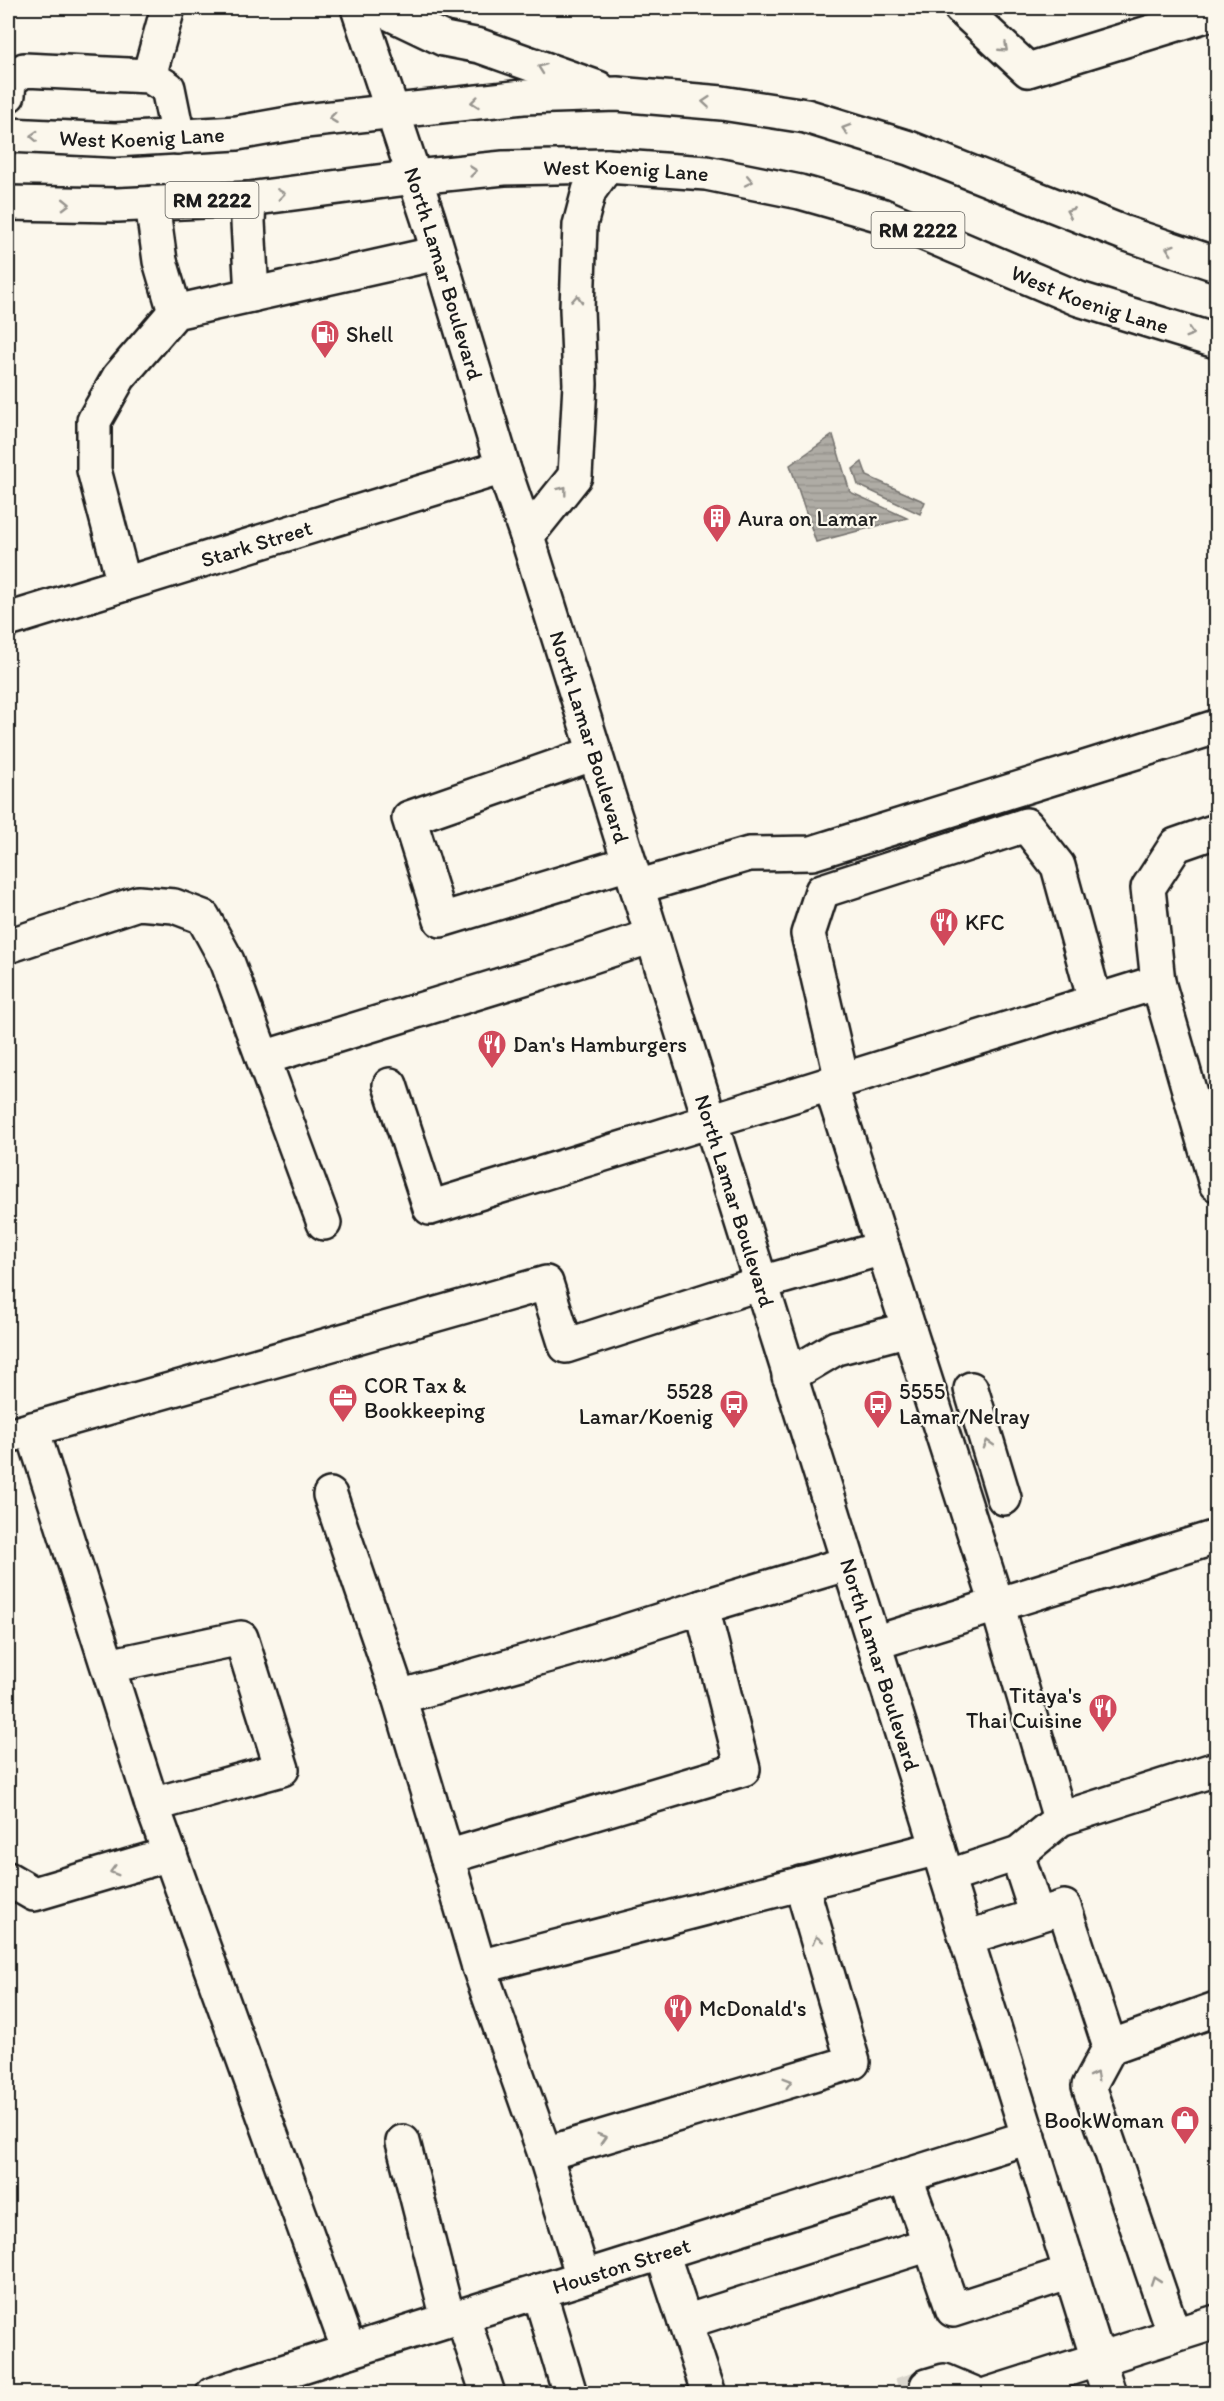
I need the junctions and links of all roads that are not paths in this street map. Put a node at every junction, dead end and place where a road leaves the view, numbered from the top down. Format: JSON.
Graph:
{"nodes":[{"id":1,"x":168,"y":8,"type":"edge"},
{"id":2,"x":358,"y":8,"type":"edge"},
{"id":3,"x":379,"y":8,"type":"edge"},
{"id":4,"x":961,"y":8,"type":"edge"},
{"id":5,"x":1216,"y":12,"type":"edge"},
{"id":6,"x":149,"y":76,"type":"junction"},
{"id":7,"x":617,"y":94,"type":"junction"},
{"id":8,"x":8,"y":95,"type":"edge"},
{"id":9,"x":391,"y":111,"type":"junction"},
{"id":10,"x":8,"y":135,"type":"edge"},
{"id":11,"x":178,"y":136,"type":"junction"},
{"id":12,"x":607,"y":166,"type":"junction"},
{"id":13,"x":415,"y":177,"type":"junction"},
{"id":14,"x":249,"y":199,"type":"junction"},
{"id":15,"x":8,"y":203,"type":"edge"},
{"id":16,"x":152,"y":203,"type":"junction"},
{"id":17,"x":438,"y":253,"type":"junction"},
{"id":18,"x":1216,"y":264,"type":"edge"},
{"id":19,"x":252,"y":295,"type":"junction"},
{"id":20,"x":175,"y":312,"type":"junction"},
{"id":21,"x":1216,"y":341,"type":"edge"},
{"id":22,"x":504,"y":467,"type":"junction"},
{"id":23,"x":527,"y":536,"type":"junction"},
{"id":24,"x":124,"y":584,"type":"junction"},
{"id":25,"x":8,"y":620,"type":"edge"},
{"id":26,"x":1216,"y":727,"type":"edge"},
{"id":27,"x":595,"y":753,"type":"junction"},
{"id":28,"x":1216,"y":831,"type":"edge"},
{"id":29,"x":633,"y":875,"type":"junction"},
{"id":30,"x":652,"y":936,"type":"junction"},
{"id":31,"x":8,"y":946,"type":"edge"},
{"id":32,"x":1158,"y":982,"type":"junction"},
{"id":33,"x":1095,"y":1002,"type":"junction"},
{"id":34,"x":263,"y":1058,"type":"junction"},
{"id":35,"x":836,"y":1082,"type":"junction"},
{"id":36,"x":390,"y":1085,"type":"dead end"},
{"id":37,"x":710,"y":1121,"type":"junction"},
{"id":38,"x":1216,"y":1184,"type":"edge"},
{"id":39,"x":324,"y":1223,"type":"dead end"},
{"id":40,"x":883,"y":1248,"type":"junction"},
{"id":41,"x":761,"y":1283,"type":"junction"},
{"id":42,"x":909,"y":1329,"type":"junction"},
{"id":43,"x":789,"y":1376,"type":"junction"},
{"id":44,"x":971,"y":1389,"type":"dead end"},
{"id":45,"x":20,"y":1432,"type":"edge"},
{"id":46,"x":330,"y":1495,"type":"dead end"},
{"id":47,"x":1004,"y":1498,"type":"dead end"},
{"id":48,"x":1216,"y":1537,"type":"edge"},
{"id":49,"x":849,"y":1563,"type":"junction"},
{"id":50,"x":998,"y":1604,"type":"junction"},
{"id":51,"x":702,"y":1607,"type":"junction"},
{"id":52,"x":874,"y":1642,"type":"junction"},
{"id":53,"x":108,"y":1666,"type":"junction"},
{"id":54,"x":399,"y":1697,"type":"junction"},
{"id":55,"x":1216,"y":1769,"type":"edge"},
{"id":56,"x":152,"y":1804,"type":"junction"},
{"id":57,"x":1060,"y":1819,"type":"junction"},
{"id":58,"x":170,"y":1854,"type":"junction"},
{"id":59,"x":1017,"y":1854,"type":"junction"},
{"id":60,"x":447,"y":1857,"type":"junction"},
{"id":61,"x":943,"y":1863,"type":"junction"},
{"id":62,"x":8,"y":1879,"type":"edge"},
{"id":63,"x":801,"y":1883,"type":"junction"},
{"id":64,"x":1037,"y":1915,"type":"junction"},
{"id":65,"x":966,"y":1938,"type":"junction"},
{"id":66,"x":479,"y":1967,"type":"junction"},
{"id":67,"x":1216,"y":2009,"type":"edge"},
{"id":68,"x":1110,"y":2047,"type":"junction"},
{"id":69,"x":1029,"y":2138,"type":"junction"},
{"id":70,"x":403,"y":2142,"type":"dead end"},
{"id":71,"x":545,"y":2154,"type":"junction"},
{"id":72,"x":905,"y":2176,"type":"junction"},
{"id":73,"x":930,"y":2244,"type":"junction"},
{"id":74,"x":662,"y":2253,"type":"junction"},
{"id":75,"x":1071,"y":2272,"type":"junction"},
{"id":76,"x":583,"y":2277,"type":"junction"},
{"id":77,"x":539,"y":2291,"type":"junction"},
{"id":78,"x":455,"y":2317,"type":"junction"},
{"id":79,"x":685,"y":2322,"type":"junction"},
{"id":80,"x":1216,"y":2322,"type":"edge"},
{"id":81,"x":1174,"y":2335,"type":"junction"},
{"id":82,"x":349,"y":2351,"type":"junction"},
{"id":83,"x":1098,"y":2360,"type":"junction"},
{"id":84,"x":927,"y":2386,"type":"tunnel mouth"},
{"id":85,"x":213,"y":2394,"type":"edge"},
{"id":86,"x":488,"y":2394,"type":"edge"},
{"id":87,"x":570,"y":2394,"type":"edge"},
{"id":88,"x":709,"y":2394,"type":"edge"},
{"id":89,"x":975,"y":2394,"type":"edge"},
{"id":90,"x":989,"y":2394,"type":"edge"},
{"id":91,"x":1109,"y":2394,"type":"edge"}],
"edges":[{"from":1,"to":6,"type":"main road"},
{"from":2,"to":9,"type":"main road","name":"North Lamar Boulevard"},
{"from":7,"to":3,"type":"main road","one_way":true},
{"from":4,"to":5,"type":"main road","one_way":true},
{"from":6,"to":8,"type":"main road"},
{"from":6,"to":11,"type":"main road"},
{"from":7,"to":9,"type":"main road","name":"West Koenig Lane","one_way":true},
{"from":18,"to":7,"type":"main road","name":"West Koenig Lane","one_way":true},
{"from":9,"to":11,"type":"main road","name":"West Koenig Lane","one_way":true},
{"from":9,"to":13,"type":"main road","name":"North Lamar Boulevard"},
{"from":11,"to":10,"type":"main road","name":"West Koenig Lane","one_way":true},
{"from":13,"to":12,"type":"main road","name":"West Koenig Lane","number":"RM 2222","one_way":true},
{"from":12,"to":21,"type":"main road","name":"West Koenig Lane","number":"RM 2222","one_way":true},
{"from":23,"to":12,"type":"main road","one_way":true},
{"from":14,"to":13,"type":"main road","name":"West Koenig Lane","number":"RM 2222","one_way":true},
{"from":13,"to":17,"type":"main road","name":"North Lamar Boulevard"},
{"from":14,"to":16,"type":"main road","name":"West Koenig Lane","number":"RM 2222"},
{"from":14,"to":19,"type":"main road"},
{"from":15,"to":16,"type":"main road","name":"West Koenig Lane","number":"RM 2222","one_way":true},
{"from":16,"to":20,"type":"main road"},
{"from":17,"to":19,"type":"main road"},
{"from":17,"to":22,"type":"main road","name":"North Lamar Boulevard"},
{"from":19,"to":20,"type":"main road"},
{"from":20,"to":24,"type":"main road"},
{"from":22,"to":23,"type":"main road","name":"North Lamar Boulevard"},
{"from":22,"to":24,"type":"main road","name":"Stark Street"},
{"from":23,"to":27,"type":"main road","name":"North Lamar Boulevard"},
{"from":24,"to":25,"type":"main road","name":"Stark Street"},
{"from":26,"to":29,"type":"main road"},
{"from":27,"to":29,"type":"main road","name":"North Lamar Boulevard"},
{"from":27,"to":29,"type":"main road"},
{"from":28,"to":32,"type":"main road"},
{"from":29,"to":30,"type":"main road","name":"North Lamar Boulevard"},
{"from":30,"to":34,"type":"main road"},
{"from":30,"to":37,"type":"main road","name":"North Lamar Boulevard"},
{"from":31,"to":34,"type":"main road"},
{"from":32,"to":33,"type":"main road"},
{"from":32,"to":38,"type":"main road"},
{"from":33,"to":35,"type":"main road"},
{"from":33,"to":35,"type":"main road"},
{"from":34,"to":39,"type":"main road"},
{"from":35,"to":37,"type":"main road"},
{"from":35,"to":40,"type":"main road"},
{"from":36,"to":37,"type":"main road"},
{"from":37,"to":41,"type":"main road","name":"North Lamar Boulevard"},
{"from":40,"to":41,"type":"main road"},
{"from":40,"to":42,"type":"main road"},
{"from":41,"to":43,"type":"main road","name":"North Lamar Boulevard"},
{"from":41,"to":45,"type":"main road"},
{"from":42,"to":43,"type":"main road"},
{"from":42,"to":50,"type":"main road"},
{"from":43,"to":49,"type":"main road","name":"North Lamar Boulevard"},
{"from":47,"to":44,"type":"main road","one_way":true},
{"from":45,"to":53,"type":"main road"},
{"from":46,"to":54,"type":"main road"},
{"from":48,"to":50,"type":"main road"},
{"from":49,"to":51,"type":"main road"},
{"from":49,"to":52,"type":"main road","name":"North Lamar Boulevard"},
{"from":50,"to":52,"type":"main road"},
{"from":50,"to":57,"type":"main road"},
{"from":51,"to":54,"type":"main road"},
{"from":51,"to":60,"type":"main road"},
{"from":52,"to":61,"type":"main road","name":"North Lamar Boulevard"},
{"from":53,"to":56,"type":"main road"},
{"from":53,"to":56,"type":"main road"},
{"from":54,"to":60,"type":"main road"},
{"from":55,"to":57,"type":"main road"},
{"from":56,"to":58,"type":"main road"},
{"from":57,"to":59,"type":"main road"},
{"from":58,"to":62,"type":"main road","one_way":true},
{"from":58,"to":82,"type":"main road"},
{"from":59,"to":61,"type":"main road"},
{"from":59,"to":64,"type":"main road"},
{"from":60,"to":66,"type":"main road"},
{"from":61,"to":63,"type":"main road"},
{"from":61,"to":65,"type":"main road","name":"North Lamar Boulevard"},
{"from":63,"to":66,"type":"main road"},
{"from":71,"to":63,"type":"main road","one_way":true},
{"from":64,"to":65,"type":"main road"},
{"from":64,"to":68,"type":"main road"},
{"from":65,"to":69,"type":"main road","name":"North Lamar Boulevard"},
{"from":66,"to":71,"type":"main road"},
{"from":67,"to":68,"type":"main road"},
{"from":81,"to":68,"type":"main road","one_way":true},
{"from":69,"to":72,"type":"main road","name":"Houston Street"},
{"from":69,"to":75,"type":"main road","name":"North Lamar Boulevard"},
{"from":70,"to":78,"type":"main road"},
{"from":71,"to":76,"type":"main road"},
{"from":72,"to":73,"type":"main road"},
{"from":72,"to":74,"type":"main road","name":"Houston Street"},
{"from":73,"to":75,"type":"main road"},
{"from":73,"to":79,"type":"main road"},
{"from":74,"to":76,"type":"main road","name":"Houston Street"},
{"from":74,"to":79,"type":"main road"},
{"from":75,"to":83,"type":"main road","name":"North Lamar Boulevard"},
{"from":76,"to":77,"type":"main road","name":"Houston Street"},
{"from":77,"to":78,"type":"main road","name":"Houston Street"},
{"from":77,"to":87,"type":"main road"},
{"from":78,"to":82,"type":"main road","name":"Houston Street"},
{"from":78,"to":86,"type":"main road"},
{"from":79,"to":88,"type":"main road"},
{"from":80,"to":81,"type":"main road"},
{"from":81,"to":83,"type":"main road"},
{"from":82,"to":85,"type":"main road","name":"Houston Street"},
{"from":83,"to":90,"type":"main road"},
{"from":83,"to":91,"type":"main road","name":"North Lamar Boulevard"},
{"from":84,"to":89,"type":"main road"}]}
